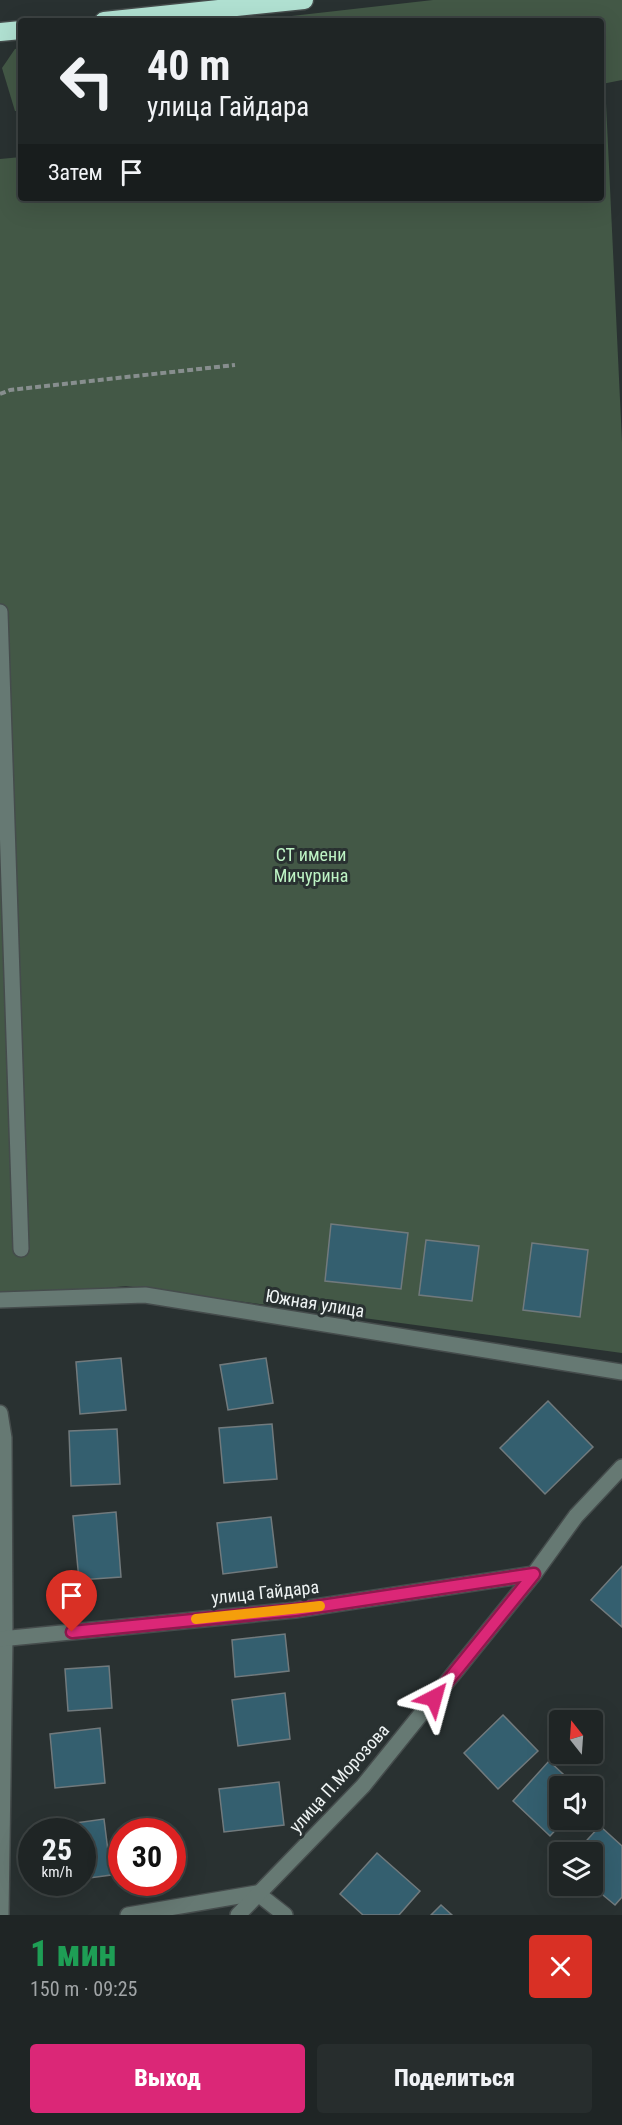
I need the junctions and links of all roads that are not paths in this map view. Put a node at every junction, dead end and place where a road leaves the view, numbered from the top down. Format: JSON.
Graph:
{"nodes":[{"id":1,"x":304,"y":0,"type":"edge"},
{"id":2,"x":133,"y":18,"type":"edge"},
{"id":3,"x":18,"y":30,"type":"edge"},
{"id":4,"x":0,"y":32,"type":"edge"},
{"id":5,"x":0,"y":612,"type":"edge"},
{"id":6,"x":21,"y":1249,"type":"dead end"},
{"id":7,"x":0,"y":1300,"type":"edge"},
{"id":8,"x":622,"y":1372,"type":"edge"},
{"id":9,"x":0,"y":1413,"type":"edge"},
{"id":10,"x":622,"y":1467,"type":"edge"},
{"id":11,"x":534,"y":1574,"type":"junction"},
{"id":12,"x":3,"y":1638,"type":"edge"},
{"id":13,"x":257,"y":1893,"type":"junction"},
{"id":14,"x":1,"y":1915,"type":"edge"},
{"id":15,"x":128,"y":1915,"type":"edge"},
{"id":16,"x":238,"y":1915,"type":"edge"},
{"id":17,"x":285,"y":1915,"type":"edge"}],
"edges":[{"from":1,"to":2,"type":"highway"},
{"from":3,"to":4,"type":"highway"},
{"from":5,"to":6,"type":"street"},
{"from":7,"to":8,"type":"street","name":"Южная улица"},
{"from":9,"to":12,"type":"street"},
{"from":10,"to":11,"type":"street","name":"улица П.Морозова"},
{"from":11,"to":12,"type":"street","name":"улица Гайдара"},
{"from":11,"to":13,"type":"street","name":"улица П.Морозова"},
{"from":12,"to":14,"type":"street"},
{"from":13,"to":15,"type":"street"},
{"from":13,"to":16,"type":"street","name":"улица П.Морозова"},
{"from":13,"to":17,"type":"street"}]}
